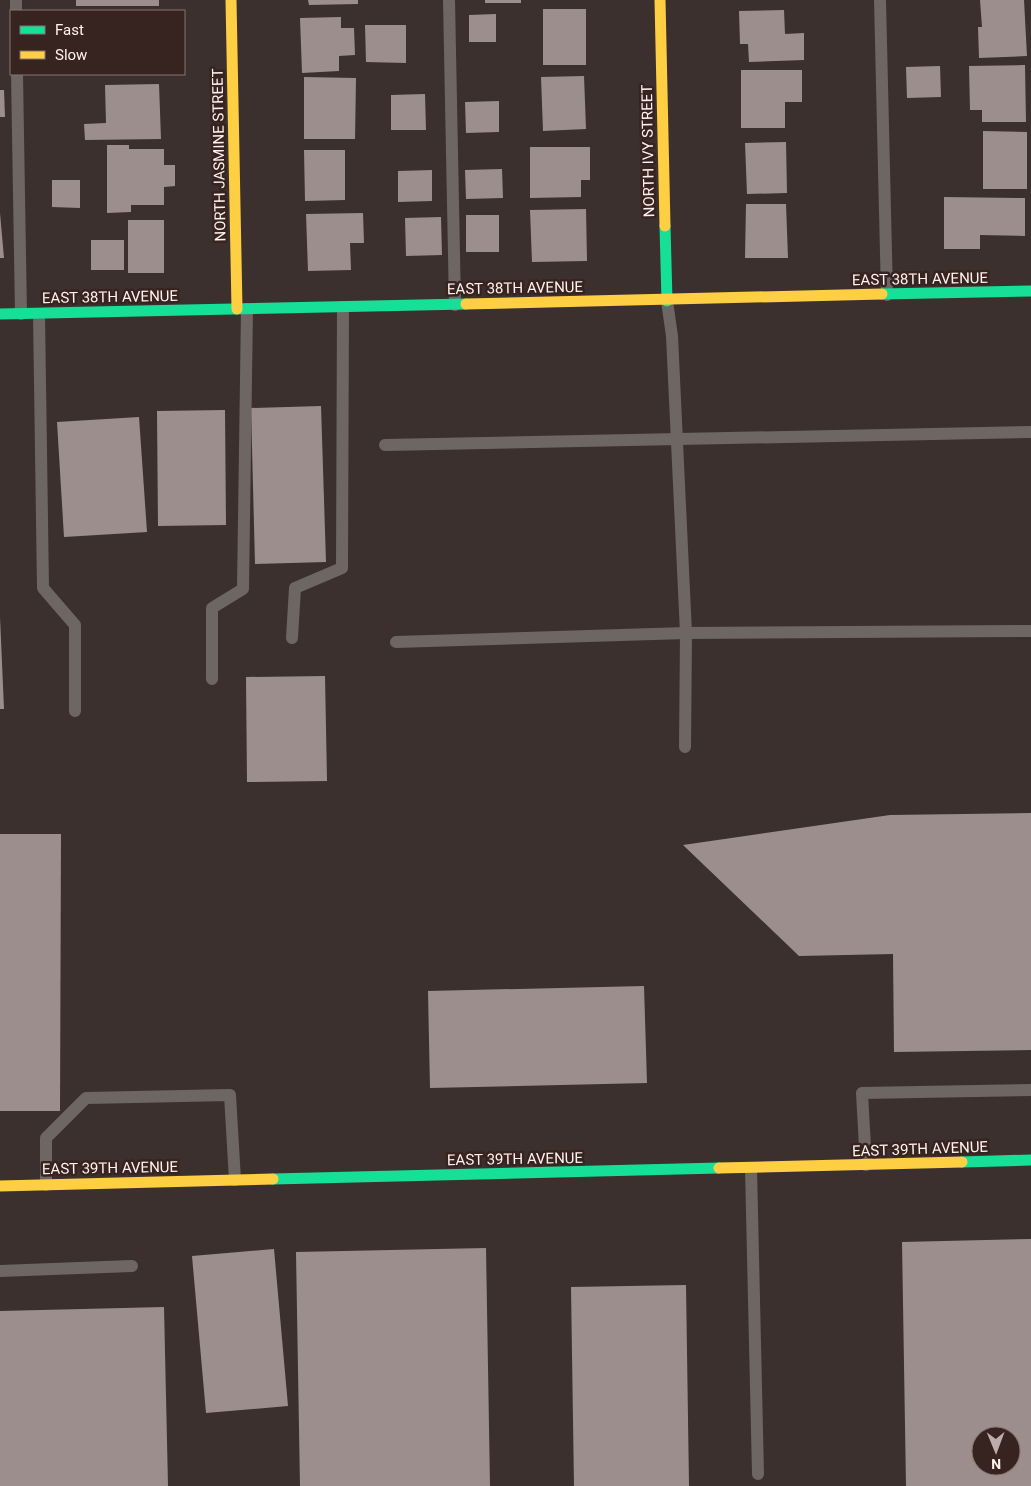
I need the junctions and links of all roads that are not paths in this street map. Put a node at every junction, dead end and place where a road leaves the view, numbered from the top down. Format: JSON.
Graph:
{"nodes":[{"id":1,"x":231,"y":0,"type":"edge"},
{"id":2,"x":449,"y":0,"type":"edge"},
{"id":3,"x":660,"y":0,"type":"edge"},
{"id":4,"x":880,"y":0,"type":"edge"},
{"id":5,"x":17,"y":75,"type":"edge"},
{"id":6,"x":1031,"y":292,"type":"edge"},
{"id":7,"x":887,"y":295,"type":"junction"},
{"id":8,"x":666,"y":300,"type":"junction"},
{"id":9,"x":455,"y":305,"type":"junction"},
{"id":10,"x":344,"y":307,"type":"junction"},
{"id":11,"x":242,"y":309,"type":"junction"},
{"id":12,"x":0,"y":314,"type":"edge"},
{"id":13,"x":21,"y":314,"type":"junction"},
{"id":14,"x":39,"y":314,"type":"junction"},
{"id":15,"x":1031,"y":432,"type":"edge"},
{"id":16,"x":678,"y":440,"type":"junction"},
{"id":17,"x":385,"y":445,"type":"dead end"},
{"id":18,"x":1031,"y":631,"type":"edge"},
{"id":19,"x":686,"y":633,"type":"junction"},
{"id":20,"x":292,"y":638,"type":"dead end"},
{"id":21,"x":396,"y":642,"type":"dead end"},
{"id":22,"x":212,"y":679,"type":"dead end"},
{"id":23,"x":75,"y":711,"type":"dead end"},
{"id":24,"x":685,"y":747,"type":"dead end"},
{"id":25,"x":1031,"y":1090,"type":"edge"},
{"id":26,"x":1031,"y":1160,"type":"edge"},
{"id":27,"x":866,"y":1165,"type":"junction"},
{"id":28,"x":752,"y":1168,"type":"junction"},
{"id":29,"x":235,"y":1180,"type":"junction"},
{"id":30,"x":46,"y":1184,"type":"junction"},
{"id":31,"x":0,"y":1186,"type":"edge"},
{"id":32,"x":132,"y":1266,"type":"dead end"},
{"id":33,"x":0,"y":1271,"type":"edge"},
{"id":34,"x":758,"y":1474,"type":"dead end"}],
"edges":[{"from":1,"to":11,"type":"street","name":"NORTH JASMINE STREET"},
{"from":2,"to":9,"type":"lane"},
{"from":3,"to":8,"type":"street","name":"NORTH IVY STREET"},
{"from":4,"to":7,"type":"lane"},
{"from":5,"to":13,"type":"lane"},
{"from":6,"to":7,"type":"street","name":"EAST 38TH AVENUE"},
{"from":7,"to":8,"type":"street","name":"EAST 38TH AVENUE"},
{"from":8,"to":9,"type":"street","name":"EAST 38TH AVENUE"},
{"from":8,"to":16,"type":"lane"},
{"from":9,"to":10,"type":"street","name":"EAST 38TH AVENUE"},
{"from":10,"to":11,"type":"street","name":"EAST 38TH AVENUE"},
{"from":10,"to":20,"type":"lane"},
{"from":11,"to":14,"type":"street","name":"EAST 38TH AVENUE"},
{"from":11,"to":22,"type":"lane"},
{"from":12,"to":13,"type":"street","name":"EAST 38TH AVENUE"},
{"from":13,"to":14,"type":"street","name":"EAST 38TH AVENUE"},
{"from":14,"to":23,"type":"lane"},
{"from":15,"to":16,"type":"lane"},
{"from":16,"to":17,"type":"lane"},
{"from":16,"to":19,"type":"lane"},
{"from":18,"to":19,"type":"lane"},
{"from":19,"to":21,"type":"lane"},
{"from":19,"to":24,"type":"lane"},
{"from":25,"to":27,"type":"lane"},
{"from":26,"to":27,"type":"street","name":"EAST 39TH AVENUE"},
{"from":27,"to":28,"type":"street","name":"EAST 39TH AVENUE"},
{"from":28,"to":29,"type":"street","name":"EAST 39TH AVENUE"},
{"from":28,"to":34,"type":"lane"},
{"from":29,"to":30,"type":"street","name":"EAST 39TH AVENUE"},
{"from":29,"to":30,"type":"lane"},
{"from":30,"to":31,"type":"street","name":"EAST 39TH AVENUE"},
{"from":32,"to":33,"type":"lane"}]}
